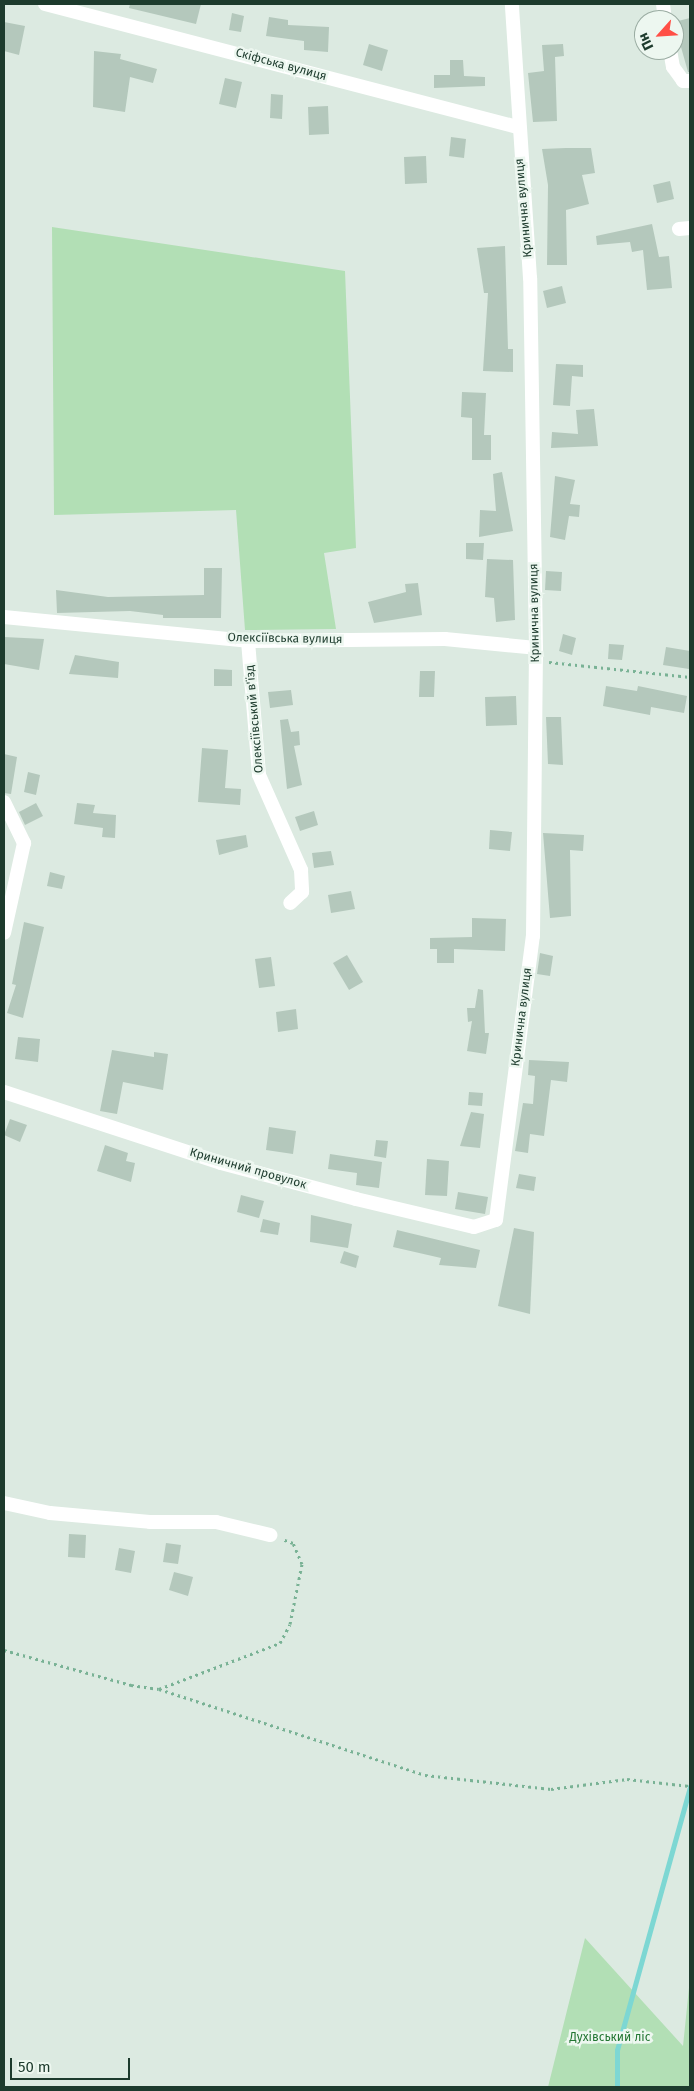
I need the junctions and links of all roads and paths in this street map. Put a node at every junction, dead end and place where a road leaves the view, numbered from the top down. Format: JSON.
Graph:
{"nodes":[{"id":1,"x":45,"y":4,"type":"edge"},
{"id":2,"x":512,"y":4,"type":"edge"},
{"id":3,"x":672,"y":60,"type":"edge"},
{"id":4,"x":690,"y":81,"type":"edge"},
{"id":5,"x":517,"y":127,"type":"junction"},
{"id":6,"x":4,"y":617,"type":"edge"},
{"id":7,"x":248,"y":641,"type":"junction"},
{"id":8,"x":536,"y":654,"type":"junction"},
{"id":9,"x":690,"y":677,"type":"edge"},
{"id":10,"x":4,"y":802,"type":"edge"},
{"id":11,"x":290,"y":903,"type":"dead end"},
{"id":12,"x":4,"y":933,"type":"edge"},
{"id":13,"x":4,"y":1092,"type":"edge"},
{"id":14,"x":496,"y":1220,"type":"joint"},
{"id":15,"x":4,"y":1503,"type":"edge"},
{"id":16,"x":270,"y":1535,"type":"joint"},
{"id":17,"x":4,"y":1650,"type":"edge"},
{"id":18,"x":159,"y":1689,"type":"junction"},
{"id":19,"x":690,"y":1786,"type":"edge"}],
"edges":[{"from":1,"to":5,"type":"street","name":"Скіфська вулиця"},
{"from":2,"to":5,"type":"street","name":"Кринична вулиця"},
{"from":3,"to":4,"type":"street"},
{"from":5,"to":8,"type":"street","name":"Кринична вулиця"},
{"from":6,"to":7,"type":"street","name":"Олексіївська вулиця"},
{"from":7,"to":8,"type":"street","name":"Олексіївська вулиця"},
{"from":7,"to":11,"type":"street","name":"Олексіївський в'їзд"},
{"from":8,"to":9,"type":"path"},
{"from":8,"to":14,"type":"street","name":"Кринична вулиця"},
{"from":10,"to":12,"type":"street"},
{"from":13,"to":14,"type":"street","name":"Криничний провулок"},
{"from":15,"to":16,"type":"street"},
{"from":16,"to":18,"type":"path"},
{"from":17,"to":18,"type":"path"},
{"from":18,"to":19,"type":"path"}]}
